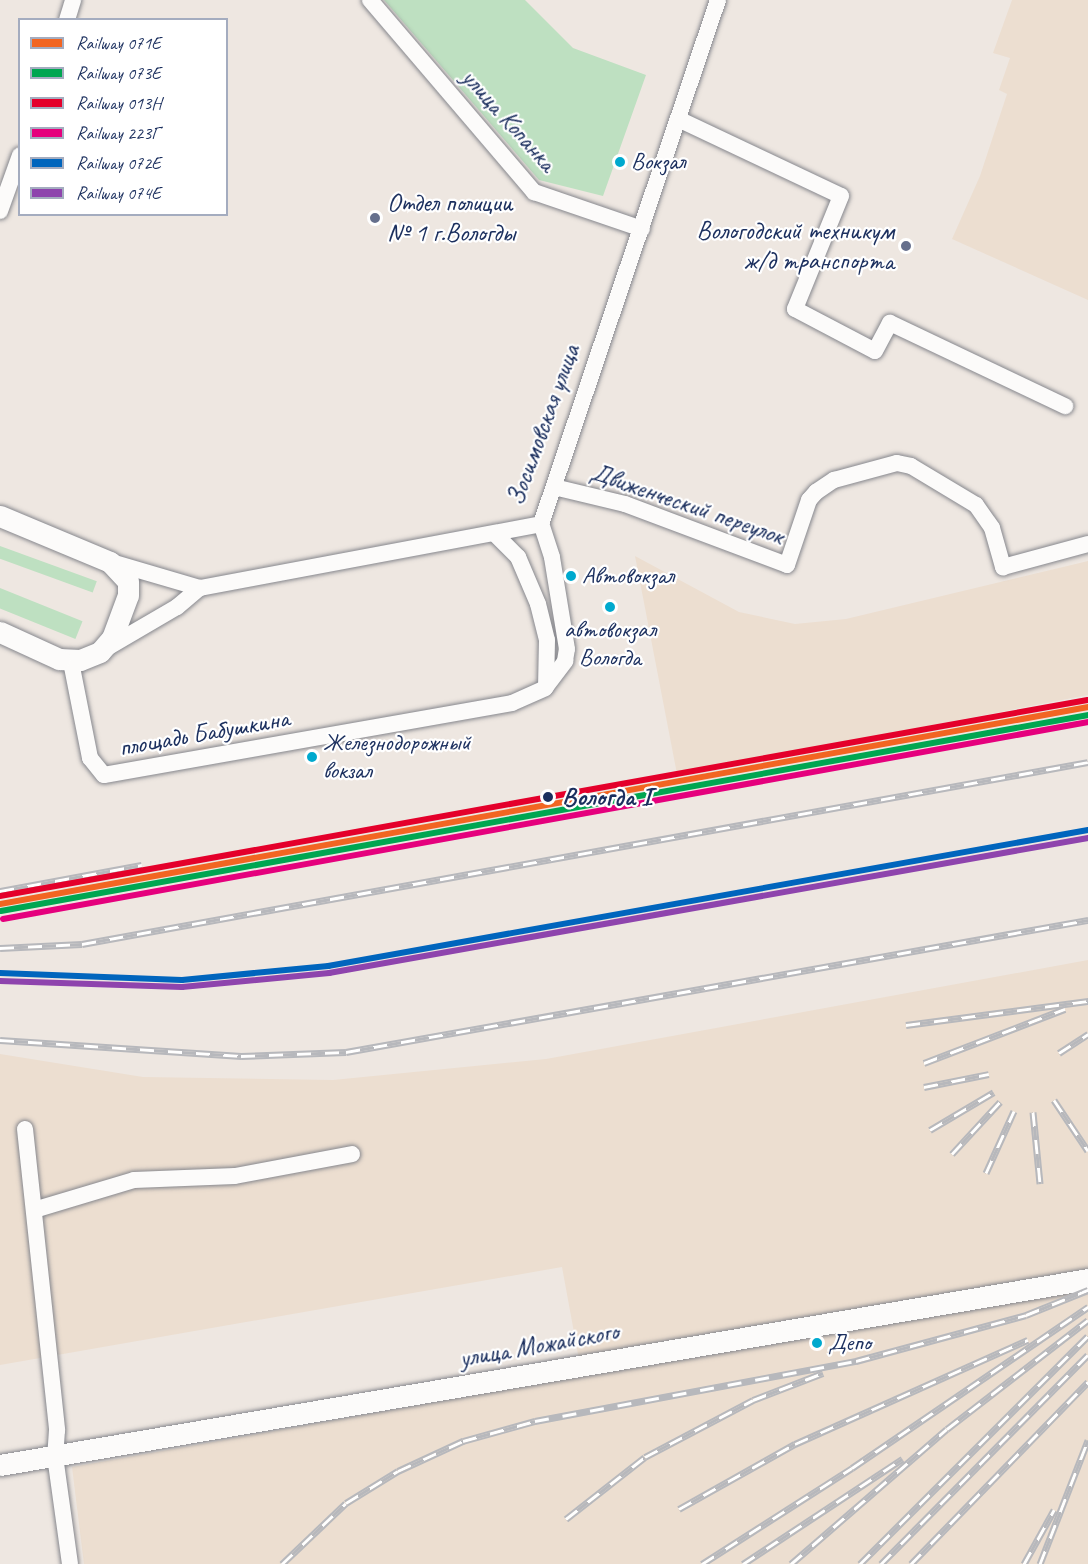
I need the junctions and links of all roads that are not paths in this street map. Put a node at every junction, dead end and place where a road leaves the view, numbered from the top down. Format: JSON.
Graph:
{"nodes":[{"id":1,"x":73,"y":0,"type":"edge"},
{"id":2,"x":370,"y":0,"type":"edge"},
{"id":3,"x":718,"y":0,"type":"edge"},
{"id":4,"x":68,"y":18,"type":"edge"},
{"id":5,"x":678,"y":118,"type":"junction"},
{"id":6,"x":18,"y":161,"type":"edge"},
{"id":7,"x":0,"y":212,"type":"edge"},
{"id":8,"x":642,"y":229,"type":"junction"},
{"id":9,"x":1065,"y":406,"type":"dead end"},
{"id":10,"x":554,"y":487,"type":"junction"},
{"id":11,"x":0,"y":516,"type":"edge"},
{"id":12,"x":541,"y":524,"type":"junction"},
{"id":13,"x":495,"y":534,"type":"junction"},
{"id":14,"x":1088,"y":543,"type":"edge"},
{"id":15,"x":110,"y":562,"type":"junction"},
{"id":16,"x":200,"y":588,"type":"junction"},
{"id":17,"x":0,"y":632,"type":"edge"},
{"id":18,"x":100,"y":652,"type":"junction"},
{"id":19,"x":65,"y":660,"type":"junction"},
{"id":20,"x":545,"y":688,"type":"junction"},
{"id":21,"x":25,"y":1128,"type":"dead end"},
{"id":22,"x":352,"y":1154,"type":"dead end"},
{"id":23,"x":34,"y":1210,"type":"junction"},
{"id":24,"x":1088,"y":1279,"type":"edge"},
{"id":25,"x":55,"y":1456,"type":"junction"},
{"id":26,"x":0,"y":1465,"type":"edge"},
{"id":27,"x":70,"y":1564,"type":"edge"}],
"edges":[{"from":1,"to":4,"type":"street"},
{"from":2,"to":8,"type":"street","name":"улица Копанка"},
{"from":3,"to":5,"type":"street","name":"Зосимовская улица"},
{"from":5,"to":8,"type":"street","name":"Зосимовская улица"},
{"from":5,"to":9,"type":"street"},
{"from":6,"to":7,"type":"street"},
{"from":8,"to":10,"type":"street","name":"Зосимовская улица"},
{"from":10,"to":12,"type":"street","name":"Зосимовская улица"},
{"from":10,"to":14,"type":"street","name":"Движенческий переулок"},
{"from":11,"to":15,"type":"main road","name":"Зосимовская улица"},
{"from":12,"to":13,"type":"street","name":"Зосимовская улица"},
{"from":12,"to":20,"type":"street","name":"площадь Бабушкина"},
{"from":13,"to":16,"type":"street","name":"Зосимовская улица"},
{"from":13,"to":20,"type":"street"},
{"from":15,"to":16,"type":"street","name":"Зосимовская улица"},
{"from":15,"to":18,"type":"main road","name":"Зосимовская улица"},
{"from":16,"to":18,"type":"street"},
{"from":17,"to":19,"type":"main road"},
{"from":18,"to":19,"type":"main road"},
{"from":19,"to":20,"type":"street","name":"площадь Бабушкина"},
{"from":21,"to":23,"type":"street"},
{"from":22,"to":23,"type":"street"},
{"from":23,"to":25,"type":"street"},
{"from":24,"to":25,"type":"main road","name":"улица Можайского"},
{"from":25,"to":26,"type":"main road","name":"улица Можайского"},
{"from":25,"to":27,"type":"street"}]}
